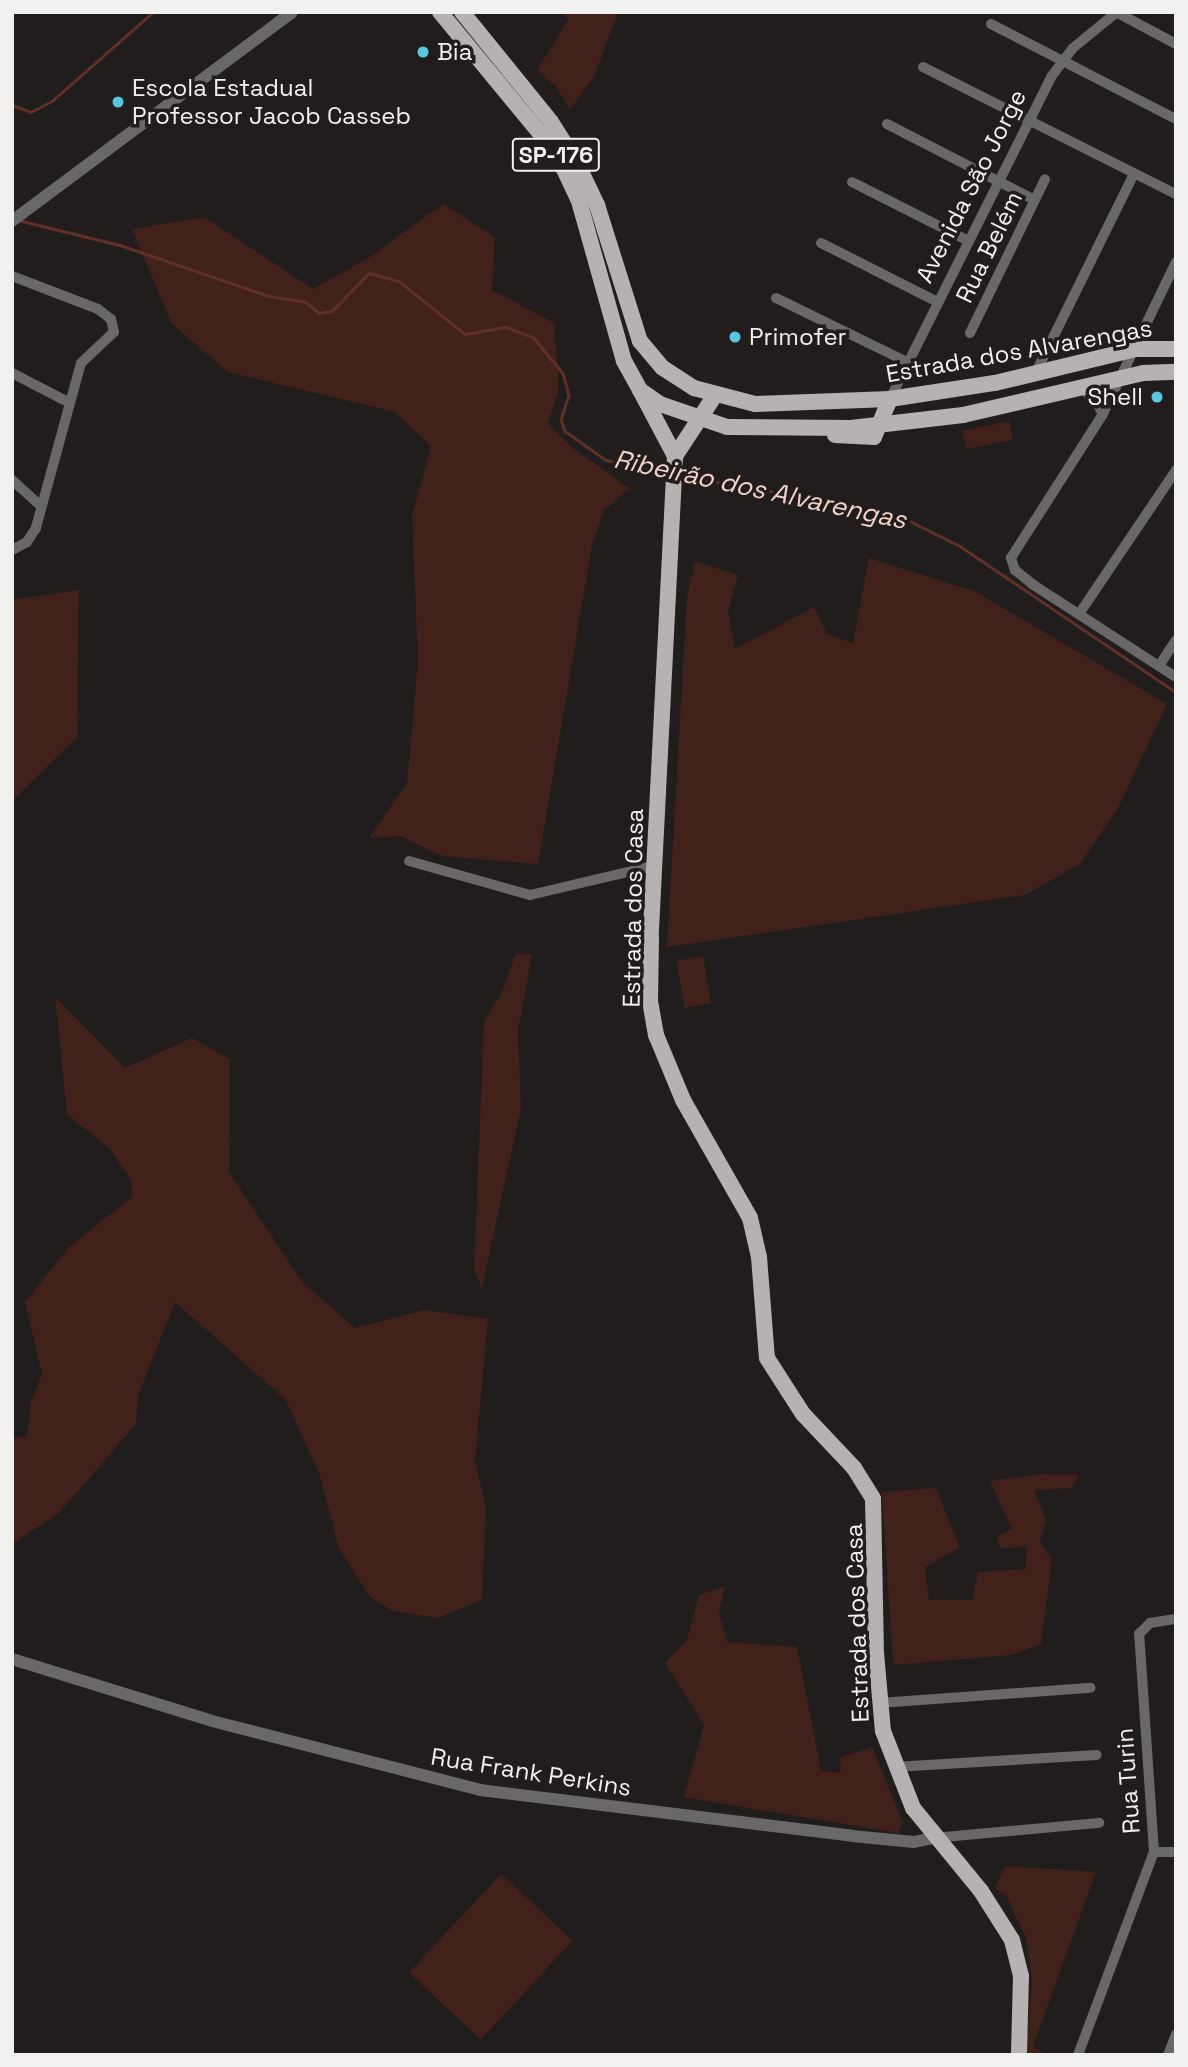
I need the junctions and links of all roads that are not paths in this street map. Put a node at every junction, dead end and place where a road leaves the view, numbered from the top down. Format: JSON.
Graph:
{"nodes":[{"id":1,"x":292,"y":12,"type":"edge"},
{"id":2,"x":440,"y":12,"type":"edge"},
{"id":3,"x":463,"y":12,"type":"edge"},
{"id":4,"x":1116,"y":12,"type":"edge"},
{"id":5,"x":991,"y":24,"type":"dead end"},
{"id":6,"x":1176,"y":44,"type":"edge"},
{"id":7,"x":1062,"y":60,"type":"junction"},
{"id":8,"x":923,"y":67,"type":"dead end"},
{"id":9,"x":1176,"y":119,"type":"edge"},
{"id":10,"x":1027,"y":120,"type":"junction"},
{"id":11,"x":887,"y":124,"type":"dead end"},
{"id":12,"x":1135,"y":174,"type":"junction"},
{"id":13,"x":1045,"y":179,"type":"dead end"},
{"id":14,"x":997,"y":180,"type":"junction"},
{"id":15,"x":852,"y":182,"type":"dead end"},
{"id":16,"x":1176,"y":194,"type":"edge"},
{"id":17,"x":1035,"y":200,"type":"junction"},
{"id":18,"x":12,"y":221,"type":"edge"},
{"id":19,"x":967,"y":240,"type":"junction"},
{"id":20,"x":821,"y":243,"type":"dead end"},
{"id":21,"x":1176,"y":262,"type":"edge"},
{"id":22,"x":12,"y":276,"type":"edge"},
{"id":23,"x":776,"y":298,"type":"dead end"},
{"id":24,"x":936,"y":301,"type":"junction"},
{"id":25,"x":970,"y":333,"type":"dead end"},
{"id":26,"x":1136,"y":349,"type":"junction"},
{"id":27,"x":1176,"y":349,"type":"edge"},
{"id":28,"x":905,"y":361,"type":"junction"},
{"id":29,"x":1036,"y":372,"type":"junction"},
{"id":30,"x":1176,"y":372,"type":"edge"},
{"id":31,"x":12,"y":373,"type":"edge"},
{"id":32,"x":1121,"y":378,"type":"junction"},
{"id":33,"x":1082,"y":389,"type":"junction"},
{"id":34,"x":640,"y":390,"type":"junction"},
{"id":35,"x":715,"y":395,"type":"junction"},
{"id":36,"x":890,"y":399,"type":"junction"},
{"id":37,"x":68,"y":402,"type":"junction"},
{"id":38,"x":1103,"y":414,"type":"junction"},
{"id":39,"x":698,"y":419,"type":"junction"},
{"id":40,"x":881,"y":424,"type":"junction"},
{"id":41,"x":718,"y":425,"type":"junction"},
{"id":42,"x":684,"y":441,"type":"junction"},
{"id":43,"x":674,"y":461,"type":"junction"},
{"id":44,"x":1176,"y":470,"type":"edge"},
{"id":45,"x":12,"y":481,"type":"edge"},
{"id":46,"x":41,"y":506,"type":"junction"},
{"id":47,"x":12,"y":550,"type":"edge"},
{"id":48,"x":1079,"y":614,"type":"junction"},
{"id":49,"x":1176,"y":640,"type":"edge"},
{"id":50,"x":1159,"y":666,"type":"junction"},
{"id":51,"x":1176,"y":677,"type":"edge"},
{"id":52,"x":409,"y":861,"type":"dead end"},
{"id":53,"x":653,"y":866,"type":"junction"},
{"id":54,"x":1176,"y":1619,"type":"edge"},
{"id":55,"x":12,"y":1659,"type":"edge"},
{"id":56,"x":1090,"y":1688,"type":"dead end"},
{"id":57,"x":879,"y":1703,"type":"junction"},
{"id":58,"x":1097,"y":1755,"type":"dead end"},
{"id":59,"x":894,"y":1767,"type":"junction"},
{"id":60,"x":1099,"y":1823,"type":"dead end"},
{"id":61,"x":933,"y":1838,"type":"junction"},
{"id":62,"x":1154,"y":1852,"type":"junction"},
{"id":63,"x":1176,"y":1852,"type":"edge"},
{"id":64,"x":1176,"y":2034,"type":"edge"},
{"id":65,"x":1019,"y":2055,"type":"edge"},
{"id":66,"x":1078,"y":2055,"type":"edge"},
{"id":67,"x":1168,"y":2055,"type":"edge"}],
"edges":[{"from":1,"to":18,"type":"street"},
{"from":2,"to":34,"type":"main road","number":"SP-176"},
{"from":3,"to":35,"type":"main road","name":"Estrada dos Alvarengas","number":"SP-176"},
{"from":4,"to":6,"type":"street"},
{"from":4,"to":7,"type":"street","name":"Avenida São Jorge"},
{"from":5,"to":7,"type":"street"},
{"from":7,"to":9,"type":"street"},
{"from":7,"to":10,"type":"street","name":"Avenida São Jorge"},
{"from":8,"to":10,"type":"street"},
{"from":10,"to":12,"type":"street"},
{"from":10,"to":14,"type":"street","name":"Avenida São Jorge"},
{"from":11,"to":14,"type":"street"},
{"from":12,"to":16,"type":"street"},
{"from":12,"to":29,"type":"street"},
{"from":13,"to":17,"type":"street","name":"Rua Belém"},
{"from":14,"to":17,"type":"street"},
{"from":14,"to":19,"type":"street","name":"Avenida São Jorge"},
{"from":15,"to":19,"type":"street"},
{"from":17,"to":25,"type":"street","name":"Rua Belém"},
{"from":19,"to":24,"type":"street","name":"Avenida São Jorge"},
{"from":20,"to":24,"type":"street"},
{"from":21,"to":26,"type":"street"},
{"from":22,"to":37,"type":"street"},
{"from":23,"to":28,"type":"street"},
{"from":24,"to":28,"type":"street","name":"Avenida São Jorge"},
{"from":26,"to":27,"type":"main road","name":"Estrada dos Alvarengas","number":"SP-176"},
{"from":26,"to":29,"type":"main road","name":"Estrada dos Alvarengas","number":"SP-176"},
{"from":26,"to":32,"type":"street"},
{"from":28,"to":36,"type":"street","name":"Avenida São Jorge"},
{"from":29,"to":36,"type":"main road","name":"Estrada dos Alvarengas","number":"SP-176"},
{"from":30,"to":32,"type":"main road","name":"Estrada dos Alvarengas"},
{"from":31,"to":37,"type":"street"},
{"from":32,"to":33,"type":"main road","name":"Estrada dos Alvarengas"},
{"from":32,"to":38,"type":"street"},
{"from":33,"to":38,"type":"street"},
{"from":33,"to":40,"type":"main road","name":"Estrada dos Alvarengas"},
{"from":34,"to":39,"type":"main road","name":"Estrada dos Alvarengas"},
{"from":34,"to":43,"type":"main road"},
{"from":35,"to":36,"type":"main road","name":"Estrada dos Alvarengas","number":"SP-176"},
{"from":35,"to":39,"type":"main road"},
{"from":36,"to":40,"type":"main road"},
{"from":37,"to":46,"type":"street"},
{"from":38,"to":48,"type":"street"},
{"from":39,"to":41,"type":"main road","name":"Estrada dos Alvarengas"},
{"from":39,"to":42,"type":"main road"},
{"from":40,"to":41,"type":"main road","name":"Estrada dos Alvarengas"},
{"from":41,"to":42,"type":"main road"},
{"from":42,"to":43,"type":"main road"},
{"from":43,"to":53,"type":"main road","name":"Estrada dos Casa"},
{"from":44,"to":48,"type":"street"},
{"from":45,"to":46,"type":"street"},
{"from":46,"to":47,"type":"street"},
{"from":48,"to":50,"type":"street"},
{"from":49,"to":50,"type":"street"},
{"from":50,"to":51,"type":"street"},
{"from":52,"to":53,"type":"street"},
{"from":53,"to":57,"type":"main road","name":"Estrada dos Casa"},
{"from":54,"to":62,"type":"street","name":"Rua Turin"},
{"from":55,"to":61,"type":"street","name":"Rua Frank Perkins"},
{"from":56,"to":57,"type":"street"},
{"from":57,"to":59,"type":"main road","name":"Estrada dos Casa"},
{"from":58,"to":59,"type":"street"},
{"from":59,"to":61,"type":"main road","name":"Estrada dos Casa"},
{"from":60,"to":61,"type":"street"},
{"from":61,"to":65,"type":"main road","name":"Estrada dos Casa"},
{"from":62,"to":63,"type":"street"},
{"from":62,"to":66,"type":"street","name":"Rua Turin"},
{"from":64,"to":67,"type":"street"}]}
